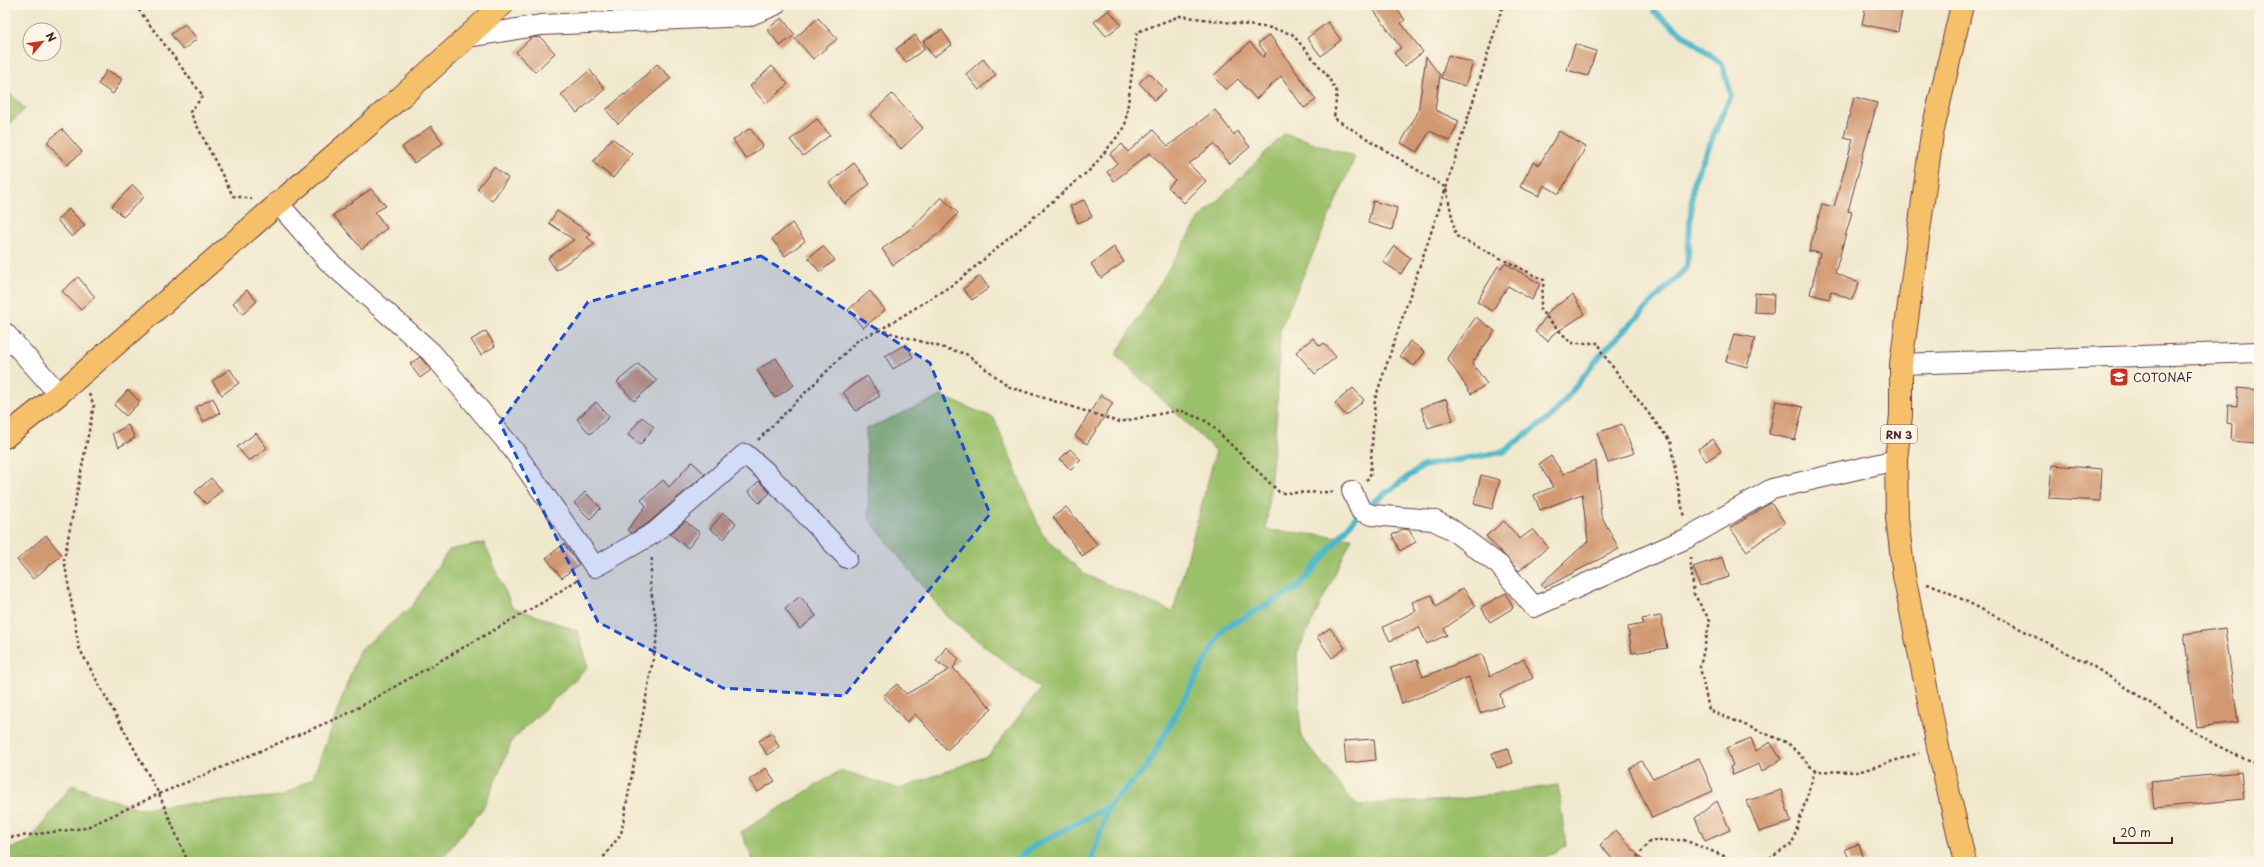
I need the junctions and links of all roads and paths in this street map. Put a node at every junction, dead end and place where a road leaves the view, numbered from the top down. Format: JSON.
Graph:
{"nodes":[{"id":1,"x":135,"y":5,"type":"edge"},
{"id":2,"x":502,"y":5,"type":"edge"},
{"id":3,"x":775,"y":5,"type":"edge"},
{"id":4,"x":1503,"y":5,"type":"edge"},
{"id":5,"x":1962,"y":5,"type":"edge"},
{"id":6,"x":468,"y":37,"type":"junction"},
{"id":7,"x":1446,"y":188,"type":"junction"},
{"id":8,"x":277,"y":202,"type":"junction"},
{"id":9,"x":880,"y":330,"type":"junction"},
{"id":10,"x":5,"y":333,"type":"edge"},
{"id":11,"x":2259,"y":352,"type":"edge"},
{"id":12,"x":1901,"y":364,"type":"junction"},
{"id":13,"x":80,"y":374,"type":"junction"},
{"id":14,"x":59,"y":394,"type":"junction"},
{"id":15,"x":5,"y":437,"type":"edge"},
{"id":16,"x":745,"y":454,"type":"junction"},
{"id":17,"x":1896,"y":460,"type":"junction"},
{"id":18,"x":1352,"y":491,"type":"junction"},
{"id":19,"x":654,"y":533,"type":"junction"},
{"id":20,"x":1687,"y":538,"type":"junction"},
{"id":21,"x":847,"y":558,"type":"dead end"},
{"id":22,"x":595,"y":567,"type":"junction"},
{"id":23,"x":1904,"y":576,"type":"junction"},
{"id":24,"x":1938,"y":747,"type":"junction"},
{"id":25,"x":2259,"y":766,"type":"edge"},
{"id":26,"x":1815,"y":771,"type":"junction"},
{"id":27,"x":159,"y":794,"type":"junction"},
{"id":28,"x":5,"y":838,"type":"edge"},
{"id":29,"x":188,"y":862,"type":"edge"},
{"id":30,"x":600,"y":862,"type":"edge"},
{"id":31,"x":1633,"y":862,"type":"edge"},
{"id":32,"x":1739,"y":862,"type":"edge"},
{"id":33,"x":1764,"y":862,"type":"edge"},
{"id":34,"x":1965,"y":862,"type":"edge"}],
"edges":[{"from":1,"to":8,"type":"path"},
{"from":2,"to":6,"type":"main road"},
{"from":3,"to":6,"type":"street"},
{"from":4,"to":7,"type":"path"},
{"from":5,"to":12,"type":"main road","number":"RN 3"},
{"from":6,"to":8,"type":"main road"},
{"from":7,"to":9,"type":"path"},
{"from":7,"to":18,"type":"path"},
{"from":7,"to":20,"type":"path"},
{"from":8,"to":13,"type":"main road"},
{"from":8,"to":22,"type":"street"},
{"from":9,"to":16,"type":"path"},
{"from":9,"to":18,"type":"path"},
{"from":10,"to":14,"type":"street"},
{"from":11,"to":12,"type":"street"},
{"from":12,"to":17,"type":"main road","number":"RN 3"},
{"from":13,"to":14,"type":"main road"},
{"from":13,"to":27,"type":"path"},
{"from":14,"to":15,"type":"main road"},
{"from":16,"to":19,"type":"street"},
{"from":16,"to":21,"type":"street"},
{"from":17,"to":20,"type":"street"},
{"from":17,"to":23,"type":"main road","number":"RN 3"},
{"from":18,"to":20,"type":"street"},
{"from":19,"to":22,"type":"street"},
{"from":19,"to":30,"type":"path"},
{"from":20,"to":26,"type":"path"},
{"from":22,"to":27,"type":"path"},
{"from":23,"to":24,"type":"main road","number":"RN 3"},
{"from":23,"to":25,"type":"path"},
{"from":24,"to":26,"type":"path"},
{"from":24,"to":34,"type":"main road","number":"RN 3"},
{"from":26,"to":33,"type":"path"},
{"from":27,"to":28,"type":"path"},
{"from":27,"to":29,"type":"path"},
{"from":31,"to":32,"type":"path"}]}
